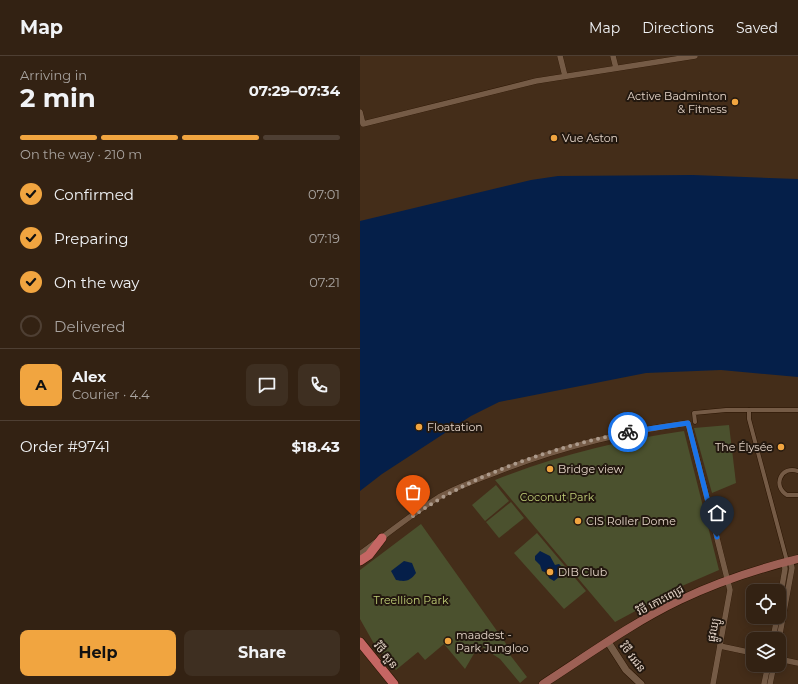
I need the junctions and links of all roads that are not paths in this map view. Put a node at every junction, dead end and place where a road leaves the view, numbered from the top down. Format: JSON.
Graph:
{"nodes":[{"id":1,"x":560,"y":56,"type":"edge"},
{"id":2,"x":613,"y":56,"type":"edge"},
{"id":3,"x":695,"y":56,"type":"edge"},
{"id":4,"x":616,"y":68,"type":"junction"},
{"id":5,"x":565,"y":76,"type":"junction"},
{"id":6,"x":360,"y":112,"type":"edge"},
{"id":7,"x":749,"y":410,"type":"junction"},
{"id":8,"x":798,"y":410,"type":"edge"},
{"id":9,"x":695,"y":422,"type":"dead end"},
{"id":10,"x":798,"y":471,"type":"edge"},
{"id":11,"x":778,"y":485,"type":"junction"},
{"id":12,"x":768,"y":487,"type":"junction"},
{"id":13,"x":798,"y":495,"type":"edge"},
{"id":14,"x":382,"y":538,"type":"junction"},
{"id":15,"x":360,"y":554,"type":"edge"},
{"id":16,"x":360,"y":561,"type":"edge"},
{"id":17,"x":790,"y":561,"type":"edge"},
{"id":18,"x":728,"y":579,"type":"junction"},
{"id":19,"x":783,"y":584,"type":"edge"},
{"id":20,"x":780,"y":632,"type":"edge"},
{"id":21,"x":360,"y":642,"type":"edge"},
{"id":22,"x":608,"y":642,"type":"junction"},
{"id":23,"x":720,"y":646,"type":"junction"},
{"id":24,"x":746,"y":652,"type":"edge"},
{"id":25,"x":786,"y":660,"type":"edge"},
{"id":26,"x":798,"y":663,"type":"edge"},
{"id":27,"x":767,"y":672,"type":"edge"},
{"id":28,"x":773,"y":672,"type":"edge"},
{"id":29,"x":394,"y":684,"type":"edge"},
{"id":30,"x":543,"y":684,"type":"edge"},
{"id":31,"x":641,"y":684,"type":"edge"},
{"id":32,"x":713,"y":684,"type":"edge"},
{"id":33,"x":764,"y":684,"type":"edge"},
{"id":34,"x":770,"y":684,"type":"edge"}],
"edges":[{"from":1,"to":5,"type":"street"},
{"from":2,"to":4,"type":"street"},
{"from":3,"to":4,"type":"street"},
{"from":4,"to":5,"type":"street"},
{"from":5,"to":6,"type":"street"},
{"from":7,"to":8,"type":"street"},
{"from":7,"to":9,"type":"street"},
{"from":7,"to":12,"type":"street"},
{"from":10,"to":11,"type":"street"},
{"from":11,"to":12,"type":"street"},
{"from":11,"to":13,"type":"street"},
{"from":12,"to":17,"type":"street"},
{"from":14,"to":15,"type":"street"},
{"from":14,"to":16,"type":"main road"},
{"from":14,"to":18,"type":"street","name":"ផ្លូវឃ្យូ"},
{"from":17,"to":18,"type":"main road","name":"វិថី កោះពេជ្រ"},
{"from":17,"to":19,"type":"street"},
{"from":17,"to":20,"type":"street"},
{"from":18,"to":22,"type":"main road","name":"វិថី កោះពេជ្រ"},
{"from":18,"to":23,"type":"street","name":"ផ្លូវឃ្យូ"},
{"from":21,"to":29,"type":"main road","name":"វិថី សួន"},
{"from":22,"to":30,"type":"main road","name":"វិថី កោះពេជ្រ"},
{"from":22,"to":31,"type":"street","name":"វិថី វរជន"},
{"from":23,"to":24,"type":"street"},
{"from":23,"to":32,"type":"street","name":"ផ្លូវឃ្យូ"},
{"from":25,"to":26,"type":"street"},
{"from":27,"to":33,"type":"street"},
{"from":28,"to":34,"type":"street"}]}
